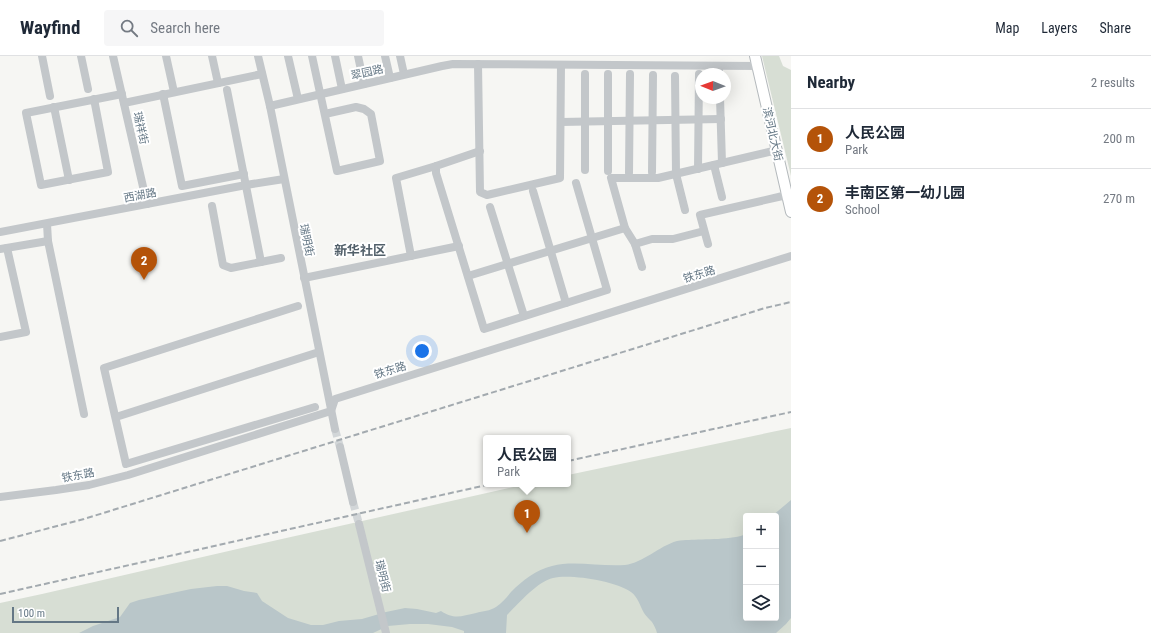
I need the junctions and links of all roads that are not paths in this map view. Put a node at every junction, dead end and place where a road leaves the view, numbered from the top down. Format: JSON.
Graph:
{"nodes":[{"id":1,"x":42,"y":56,"type":"edge"},
{"id":2,"x":81,"y":56,"type":"edge"},
{"id":3,"x":113,"y":56,"type":"edge"},
{"id":4,"x":166,"y":56,"type":"edge"},
{"id":5,"x":212,"y":56,"type":"edge"},
{"id":6,"x":258,"y":56,"type":"edge"},
{"id":7,"x":288,"y":56,"type":"edge"},
{"id":8,"x":312,"y":56,"type":"edge"},
{"id":9,"x":335,"y":56,"type":"edge"},
{"id":10,"x":358,"y":56,"type":"edge"},
{"id":11,"x":385,"y":56,"type":"edge"},
{"id":12,"x":400,"y":56,"type":"edge"},
{"id":13,"x":756,"y":61,"type":"edge"},
{"id":14,"x":478,"y":64,"type":"junction"},
{"id":15,"x":561,"y":65,"type":"junction"},
{"id":16,"x":727,"y":68,"type":"edge"},
{"id":17,"x":695,"y":69,"type":"edge"},
{"id":18,"x":262,"y":74,"type":"junction"},
{"id":19,"x":404,"y":74,"type":"junction"},
{"id":20,"x":585,"y":74,"type":"dead end"},
{"id":21,"x":608,"y":74,"type":"dead end"},
{"id":22,"x":630,"y":74,"type":"dead end"},
{"id":23,"x":652,"y":75,"type":"dead end"},
{"id":24,"x":674,"y":76,"type":"dead end"},
{"id":25,"x":390,"y":78,"type":"junction"},
{"id":26,"x":218,"y":83,"type":"junction"},
{"id":27,"x":364,"y":84,"type":"junction"},
{"id":28,"x":88,"y":89,"type":"dead end"},
{"id":29,"x":342,"y":89,"type":"junction"},
{"id":30,"x":227,"y":90,"type":"dead end"},
{"id":31,"x":174,"y":92,"type":"junction"},
{"id":32,"x":122,"y":94,"type":"junction"},
{"id":33,"x":162,"y":94,"type":"junction"},
{"id":34,"x":321,"y":94,"type":"junction"},
{"id":35,"x":50,"y":96,"type":"dead end"},
{"id":36,"x":94,"y":98,"type":"junction"},
{"id":37,"x":298,"y":99,"type":"junction"},
{"id":38,"x":124,"y":103,"type":"junction"},
{"id":39,"x":698,"y":104,"type":"edge"},
{"id":40,"x":720,"y":104,"type":"edge"},
{"id":41,"x":270,"y":106,"type":"junction"},
{"id":42,"x":54,"y":107,"type":"junction"},
{"id":43,"x":325,"y":114,"type":"junction"},
{"id":44,"x":698,"y":119,"type":"junction"},
{"id":45,"x":721,"y":119,"type":"junction"},
{"id":46,"x":653,"y":120,"type":"junction"},
{"id":47,"x":675,"y":120,"type":"junction"},
{"id":48,"x":585,"y":121,"type":"junction"},
{"id":49,"x":608,"y":121,"type":"junction"},
{"id":50,"x":630,"y":121,"type":"junction"},
{"id":51,"x":561,"y":122,"type":"junction"},
{"id":52,"x":777,"y":150,"type":"junction"},
{"id":53,"x":480,"y":151,"type":"junction"},
{"id":54,"x":718,"y":164,"type":"junction"},
{"id":55,"x":436,"y":166,"type":"junction"},
{"id":56,"x":698,"y":169,"type":"junction"},
{"id":57,"x":585,"y":170,"type":"dead end"},
{"id":58,"x":608,"y":171,"type":"dead end"},
{"id":59,"x":629,"y":172,"type":"dead end"},
{"id":60,"x":652,"y":172,"type":"dead end"},
{"id":61,"x":244,"y":174,"type":"junction"},
{"id":62,"x":676,"y":174,"type":"junction"},
{"id":63,"x":284,"y":179,"type":"junction"},
{"id":64,"x":69,"y":180,"type":"junction"},
{"id":65,"x":576,"y":183,"type":"dead end"},
{"id":66,"x":246,"y":185,"type":"junction"},
{"id":67,"x":533,"y":191,"type":"dead end"},
{"id":68,"x":787,"y":195,"type":"junction"},
{"id":69,"x":722,"y":197,"type":"dead end"},
{"id":70,"x":147,"y":204,"type":"junction"},
{"id":71,"x":212,"y":206,"type":"dead end"},
{"id":72,"x":490,"y":207,"type":"dead end"},
{"id":73,"x":685,"y":210,"type":"dead end"},
{"id":74,"x":791,"y":212,"type":"edge"},
{"id":75,"x":46,"y":224,"type":"junction"},
{"id":76,"x":625,"y":228,"type":"junction"},
{"id":77,"x":704,"y":231,"type":"junction"},
{"id":78,"x":0,"y":232,"type":"edge"},
{"id":79,"x":592,"y":238,"type":"junction"},
{"id":80,"x":48,"y":241,"type":"junction"},
{"id":81,"x":635,"y":244,"type":"junction"},
{"id":82,"x":708,"y":244,"type":"dead end"},
{"id":83,"x":459,"y":246,"type":"junction"},
{"id":84,"x":4,"y":249,"type":"edge"},
{"id":85,"x":551,"y":251,"type":"junction"},
{"id":86,"x":411,"y":256,"type":"junction"},
{"id":87,"x":791,"y":256,"type":"edge"},
{"id":88,"x":281,"y":258,"type":"dead end"},
{"id":89,"x":261,"y":262,"type":"junction"},
{"id":90,"x":508,"y":264,"type":"junction"},
{"id":91,"x":642,"y":267,"type":"dead end"},
{"id":92,"x":468,"y":276,"type":"junction"},
{"id":93,"x":304,"y":278,"type":"junction"},
{"id":94,"x":566,"y":303,"type":"junction"},
{"id":95,"x":298,"y":306,"type":"dead end"},
{"id":96,"x":524,"y":316,"type":"junction"},
{"id":97,"x":0,"y":337,"type":"edge"},
{"id":98,"x":319,"y":352,"type":"junction"},
{"id":99,"x":315,"y":407,"type":"dead end"},
{"id":100,"x":331,"y":411,"type":"junction"},
{"id":101,"x":84,"y":414,"type":"dead end"},
{"id":102,"x":116,"y":417,"type":"junction"},
{"id":103,"x":335,"y":429,"type":"tunnel mouth"},
{"id":104,"x":340,"y":448,"type":"tunnel mouth"},
{"id":105,"x":0,"y":497,"type":"edge"},
{"id":106,"x":353,"y":502,"type":"tunnel mouth"},
{"id":107,"x":359,"y":524,"type":"tunnel mouth"},
{"id":108,"x":386,"y":633,"type":"edge"}],
"edges":[{"from":1,"to":35,"type":"street"},
{"from":2,"to":28,"type":"street"},
{"from":3,"to":32,"type":"street","name":"瑞祥街"},
{"from":4,"to":31,"type":"street"},
{"from":5,"to":26,"type":"street"},
{"from":6,"to":18,"type":"street","name":"瑞明街"},
{"from":7,"to":37,"type":"street"},
{"from":8,"to":34,"type":"street"},
{"from":9,"to":29,"type":"street"},
{"from":10,"to":27,"type":"street"},
{"from":11,"to":25,"type":"street"},
{"from":12,"to":19,"type":"street"},
{"from":13,"to":16,"type":"street","name":"翠园路"},
{"from":13,"to":52,"type":"main road","name":"滨河北大街"},
{"from":14,"to":15,"type":"street","name":"翠园路"},
{"from":14,"to":19,"type":"street","name":"翠园路"},
{"from":14,"to":53,"type":"street"},
{"from":15,"to":17,"type":"street","name":"翠园路"},
{"from":15,"to":51,"type":"street"},
{"from":18,"to":26,"type":"street"},
{"from":18,"to":41,"type":"street","name":"瑞明街"},
{"from":19,"to":25,"type":"street","name":"翠园路"},
{"from":20,"to":48,"type":"street"},
{"from":21,"to":49,"type":"street"},
{"from":22,"to":50,"type":"street"},
{"from":23,"to":46,"type":"street"},
{"from":24,"to":47,"type":"street"},
{"from":25,"to":27,"type":"street","name":"翠园路"},
{"from":26,"to":31,"type":"street"},
{"from":27,"to":29,"type":"street","name":"翠园路"},
{"from":29,"to":34,"type":"street","name":"翠园路"},
{"from":30,"to":61,"type":"street"},
{"from":31,"to":33,"type":"street"},
{"from":32,"to":36,"type":"street"},
{"from":32,"to":38,"type":"street","name":"瑞祥街"},
{"from":33,"to":38,"type":"street"},
{"from":33,"to":61,"type":"street"},
{"from":34,"to":37,"type":"street","name":"翠园路"},
{"from":34,"to":43,"type":"street"},
{"from":36,"to":42,"type":"street"},
{"from":36,"to":64,"type":"street"},
{"from":37,"to":41,"type":"street","name":"翠园路"},
{"from":38,"to":70,"type":"street","name":"瑞祥街"},
{"from":39,"to":44,"type":"street"},
{"from":40,"to":45,"type":"street"},
{"from":41,"to":63,"type":"street","name":"瑞明街"},
{"from":42,"to":64,"type":"street"},
{"from":42,"to":64,"type":"street"},
{"from":43,"to":43,"type":"street"},
{"from":44,"to":45,"type":"street"},
{"from":44,"to":47,"type":"street"},
{"from":44,"to":56,"type":"street"},
{"from":45,"to":54,"type":"street"},
{"from":46,"to":47,"type":"street"},
{"from":46,"to":50,"type":"street"},
{"from":46,"to":60,"type":"street"},
{"from":47,"to":62,"type":"street"},
{"from":48,"to":49,"type":"street"},
{"from":48,"to":51,"type":"street"},
{"from":48,"to":57,"type":"street"},
{"from":49,"to":50,"type":"street"},
{"from":49,"to":58,"type":"street"},
{"from":50,"to":59,"type":"street"},
{"from":51,"to":53,"type":"street"},
{"from":52,"to":54,"type":"street"},
{"from":52,"to":68,"type":"main road","name":"滨河北大街"},
{"from":53,"to":55,"type":"street"},
{"from":54,"to":56,"type":"street"},
{"from":54,"to":69,"type":"street"},
{"from":55,"to":83,"type":"street"},
{"from":55,"to":86,"type":"street"},
{"from":56,"to":62,"type":"street"},
{"from":61,"to":66,"type":"street"},
{"from":62,"to":73,"type":"street"},
{"from":62,"to":76,"type":"street"},
{"from":63,"to":66,"type":"street","name":"西湖路"},
{"from":63,"to":93,"type":"street","name":"瑞明街"},
{"from":65,"to":79,"type":"street"},
{"from":66,"to":70,"type":"street","name":"西湖路"},
{"from":66,"to":89,"type":"street"},
{"from":67,"to":85,"type":"street"},
{"from":68,"to":74,"type":"main road","name":"滨河北大街"},
{"from":68,"to":77,"type":"street"},
{"from":70,"to":75,"type":"street","name":"西湖路"},
{"from":71,"to":89,"type":"street"},
{"from":72,"to":90,"type":"street"},
{"from":75,"to":78,"type":"street","name":"西湖路"},
{"from":75,"to":80,"type":"street"},
{"from":76,"to":79,"type":"street"},
{"from":76,"to":81,"type":"street"},
{"from":77,"to":81,"type":"street"},
{"from":77,"to":82,"type":"street"},
{"from":79,"to":85,"type":"street"},
{"from":79,"to":94,"type":"street"},
{"from":80,"to":84,"type":"street"},
{"from":80,"to":101,"type":"street"},
{"from":81,"to":91,"type":"street"},
{"from":83,"to":86,"type":"street"},
{"from":83,"to":92,"type":"street"},
{"from":84,"to":97,"type":"street"},
{"from":85,"to":90,"type":"street"},
{"from":85,"to":94,"type":"street"},
{"from":86,"to":93,"type":"street"},
{"from":87,"to":100,"type":"street","name":"铁东路"},
{"from":88,"to":89,"type":"street"},
{"from":90,"to":92,"type":"street"},
{"from":90,"to":96,"type":"street"},
{"from":92,"to":96,"type":"street"},
{"from":93,"to":98,"type":"street","name":"瑞明街"},
{"from":94,"to":96,"type":"street"},
{"from":95,"to":102,"type":"street"},
{"from":98,"to":100,"type":"street","name":"瑞明街"},
{"from":98,"to":102,"type":"street"},
{"from":99,"to":102,"type":"street"},
{"from":100,"to":103,"type":"street","name":"瑞明街"},
{"from":100,"to":105,"type":"street","name":"铁东路"},
{"from":104,"to":106,"type":"street"},
{"from":107,"to":108,"type":"street","name":"瑞明街"}]}
